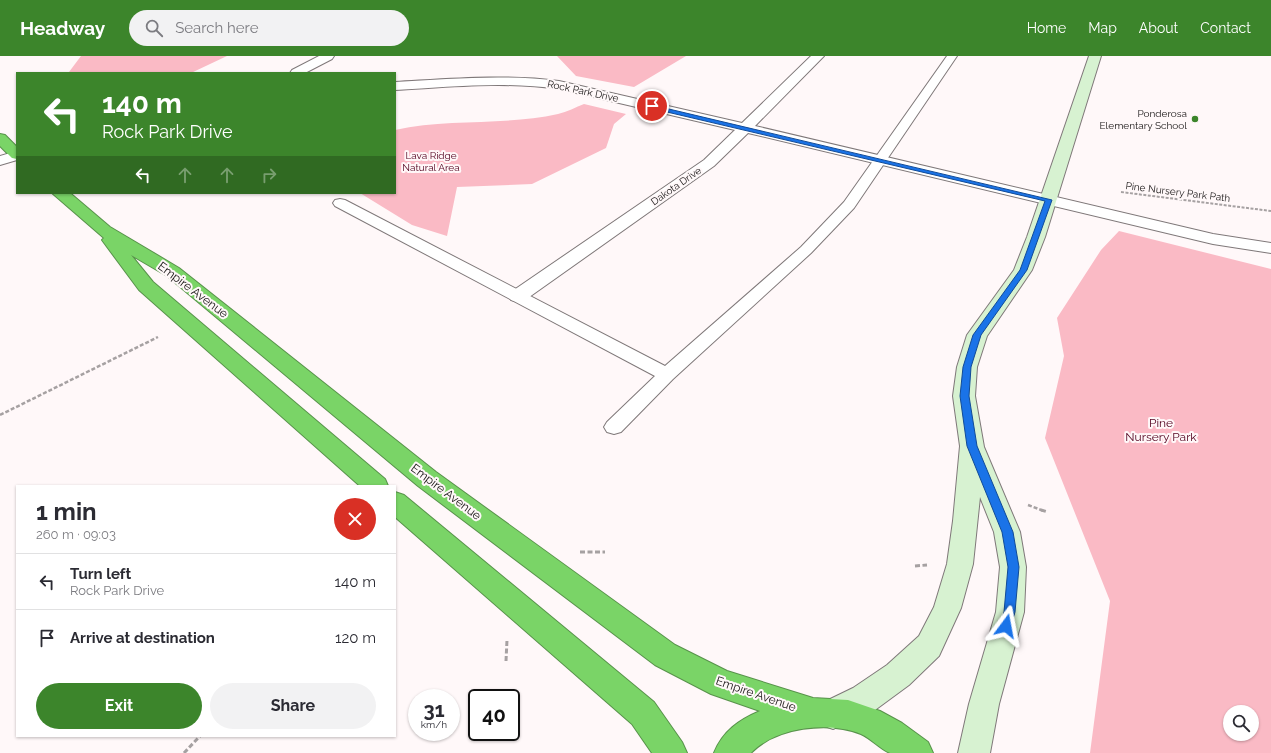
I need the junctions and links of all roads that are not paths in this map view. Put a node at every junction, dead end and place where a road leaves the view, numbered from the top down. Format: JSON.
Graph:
{"nodes":[{"id":1,"x":328,"y":56,"type":"edge"},
{"id":2,"x":818,"y":56,"type":"edge"},
{"id":3,"x":952,"y":56,"type":"edge"},
{"id":4,"x":1095,"y":56,"type":"edge"},
{"id":5,"x":298,"y":72,"type":"edge"},
{"id":6,"x":396,"y":86,"type":"edge"},
{"id":7,"x":746,"y":128,"type":"junction"},
{"id":8,"x":0,"y":138,"type":"edge"},
{"id":9,"x":16,"y":154,"type":"edge"},
{"id":10,"x":16,"y":155,"type":"edge"},
{"id":11,"x":881,"y":160,"type":"junction"},
{"id":12,"x":0,"y":161,"type":"edge"},
{"id":13,"x":61,"y":194,"type":"edge"},
{"id":14,"x":1048,"y":200,"type":"junction"},
{"id":15,"x":340,"y":202,"type":"dead end"},
{"id":16,"x":104,"y":231,"type":"junction"},
{"id":17,"x":1271,"y":248,"type":"edge"},
{"id":18,"x":518,"y":296,"type":"junction"},
{"id":19,"x":667,"y":375,"type":"junction"},
{"id":20,"x":614,"y":427,"type":"dead end"},
{"id":21,"x":972,"y":446,"type":"junction"},
{"id":22,"x":375,"y":485,"type":"edge"},
{"id":23,"x":396,"y":503,"type":"edge"},
{"id":24,"x":822,"y":713,"type":"junction"},
{"id":25,"x":671,"y":753,"type":"edge"},
{"id":26,"x":730,"y":753,"type":"edge"},
{"id":27,"x":917,"y":753,"type":"edge"},
{"id":28,"x":974,"y":753,"type":"edge"}],
"edges":[{"from":1,"to":5,"type":"street"},
{"from":2,"to":7,"type":"street","name":"Dakota Drive"},
{"from":3,"to":11,"type":"lane"},
{"from":4,"to":14,"type":"street"},
{"from":6,"to":7,"type":"street","name":"Rock Park Drive"},
{"from":7,"to":11,"type":"street","name":"Rock Park Drive"},
{"from":7,"to":18,"type":"street","name":"Dakota Drive"},
{"from":8,"to":9,"type":"highway"},
{"from":10,"to":12,"type":"street"},
{"from":11,"to":14,"type":"street","name":"Rock Park Drive"},
{"from":11,"to":19,"type":"lane"},
{"from":13,"to":16,"type":"highway","name":"Empire Avenue"},
{"from":14,"to":17,"type":"street","name":"Rock Park Drive"},
{"from":14,"to":21,"type":"street"},
{"from":15,"to":18,"type":"lane"},
{"from":16,"to":22,"type":"highway","name":"Empire Avenue"},
{"from":16,"to":24,"type":"highway","name":"Empire Avenue"},
{"from":18,"to":19,"type":"lane"},
{"from":19,"to":20,"type":"lane"},
{"from":21,"to":24,"type":"street"},
{"from":21,"to":28,"type":"street"},
{"from":23,"to":25,"type":"highway"},
{"from":24,"to":26,"type":"highway"},
{"from":24,"to":27,"type":"highway"}]}
